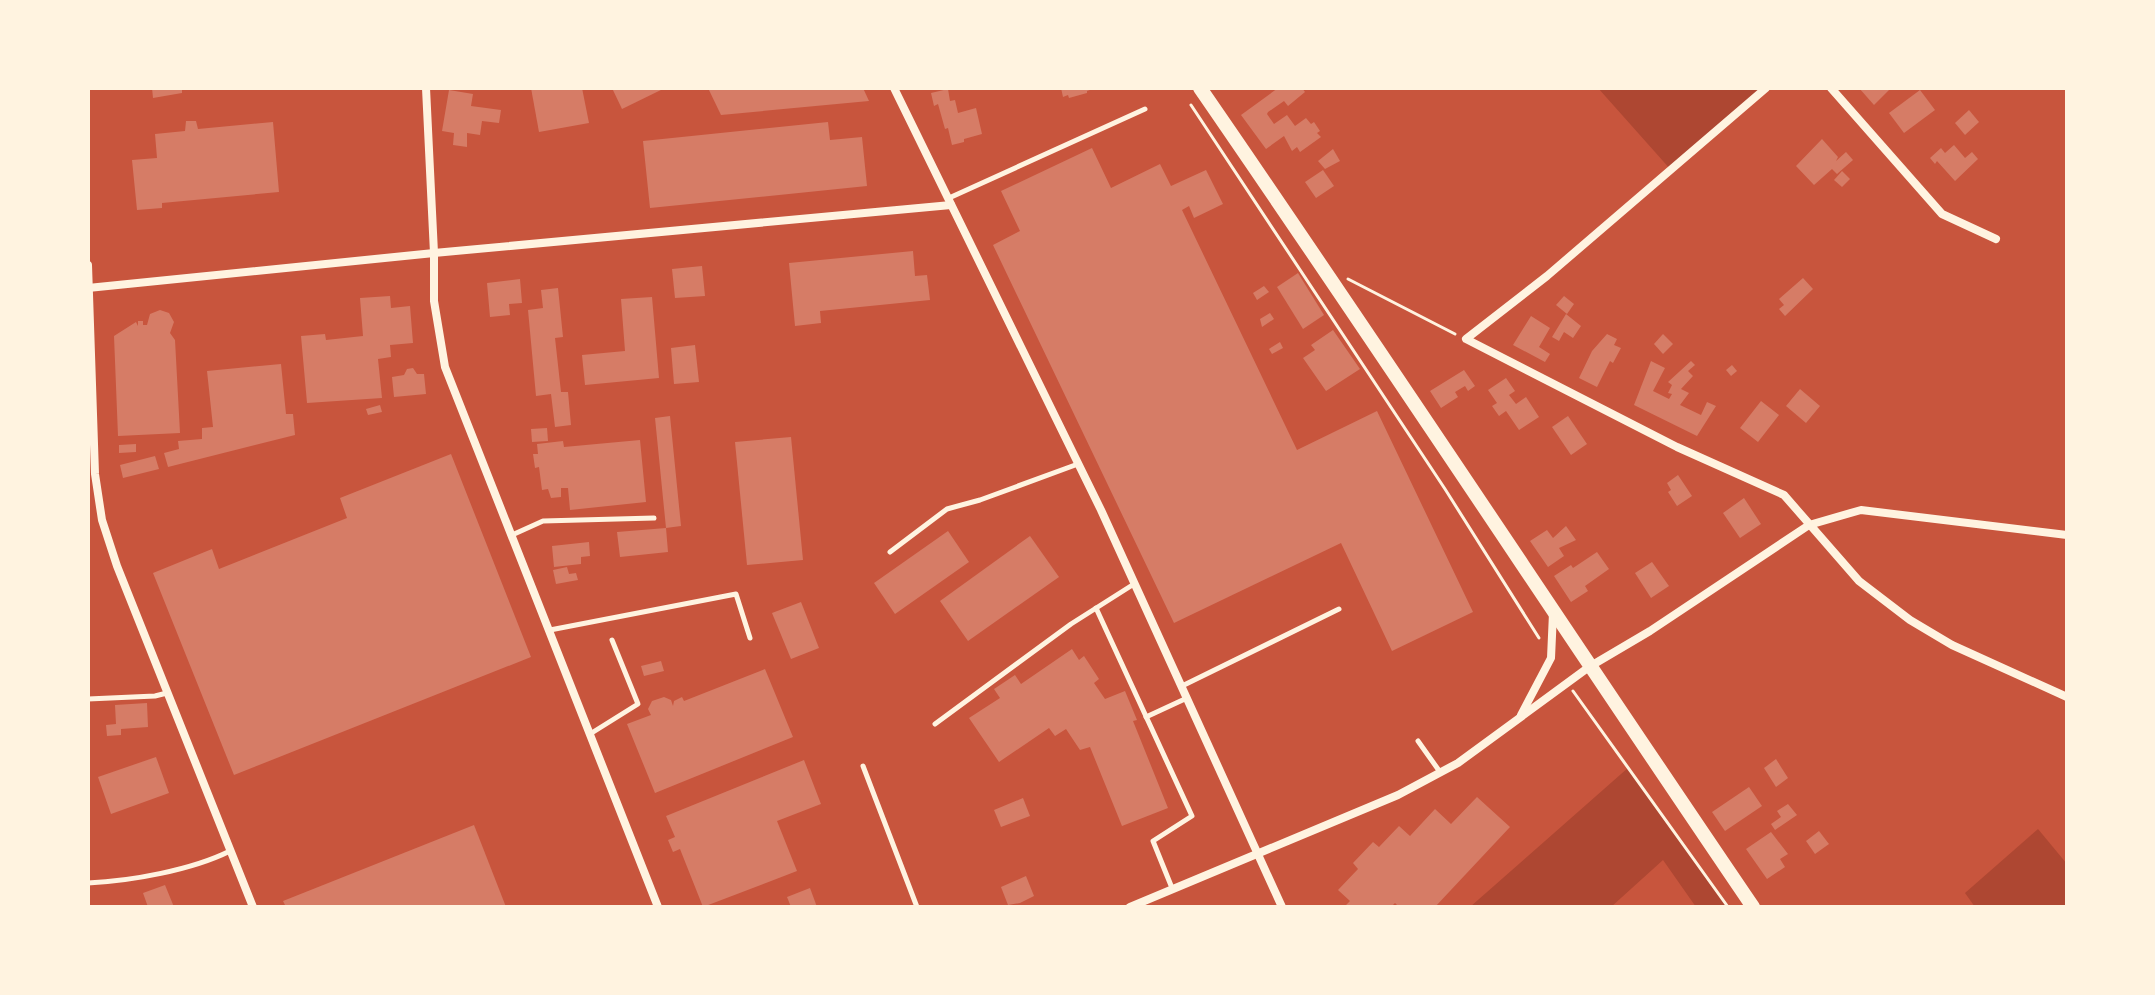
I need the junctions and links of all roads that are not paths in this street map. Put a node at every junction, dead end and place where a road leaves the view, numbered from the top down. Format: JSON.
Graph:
{"nodes":[{"id":1,"x":426,"y":88,"type":"edge"},
{"id":2,"x":894,"y":88,"type":"edge"},
{"id":3,"x":1200,"y":88,"type":"edge"},
{"id":4,"x":1766,"y":88,"type":"edge"},
{"id":5,"x":1831,"y":88,"type":"edge"},
{"id":6,"x":1145,"y":109,"type":"dead end"},
{"id":7,"x":949,"y":202,"type":"junction"},
{"id":8,"x":1996,"y":239,"type":"dead end"},
{"id":9,"x":434,"y":253,"type":"junction"},
{"id":10,"x":88,"y":265,"type":"edge"},
{"id":11,"x":89,"y":288,"type":"edge"},
{"id":12,"x":1078,"y":464,"type":"junction"},
{"id":13,"x":654,"y":518,"type":"dead end"},
{"id":14,"x":1809,"y":525,"type":"junction"},
{"id":15,"x":512,"y":535,"type":"junction"},
{"id":16,"x":2067,"y":535,"type":"edge"},
{"id":17,"x":890,"y":552,"type":"dead end"},
{"id":18,"x":1135,"y":583,"type":"junction"},
{"id":19,"x":1096,"y":608,"type":"junction"},
{"id":20,"x":1339,"y":609,"type":"dead end"},
{"id":21,"x":1553,"y":613,"type":"junction"},
{"id":22,"x":550,"y":630,"type":"junction"},
{"id":23,"x":750,"y":638,"type":"dead end"},
{"id":24,"x":612,"y":640,"type":"dead end"},
{"id":25,"x":1589,"y":667,"type":"junction"},
{"id":26,"x":1182,"y":686,"type":"junction"},
{"id":27,"x":168,"y":693,"type":"junction"},
{"id":28,"x":2067,"y":697,"type":"edge"},
{"id":29,"x":1187,"y":698,"type":"junction"},
{"id":30,"x":88,"y":699,"type":"edge"},
{"id":31,"x":1146,"y":717,"type":"junction"},
{"id":32,"x":1519,"y":720,"type":"junction"},
{"id":33,"x":935,"y":724,"type":"dead end"},
{"id":34,"x":590,"y":734,"type":"junction"},
{"id":35,"x":1418,"y":741,"type":"dead end"},
{"id":36,"x":863,"y":766,"type":"dead end"},
{"id":37,"x":1441,"y":772,"type":"junction"},
{"id":38,"x":231,"y":851,"type":"junction"},
{"id":39,"x":1258,"y":853,"type":"junction"},
{"id":40,"x":88,"y":883,"type":"edge"},
{"id":41,"x":1173,"y":889,"type":"junction"},
{"id":42,"x":253,"y":907,"type":"edge"},
{"id":43,"x":658,"y":907,"type":"edge"},
{"id":44,"x":917,"y":907,"type":"edge"},
{"id":45,"x":1130,"y":907,"type":"edge"},
{"id":46,"x":1282,"y":907,"type":"edge"},
{"id":47,"x":1753,"y":907,"type":"edge"}],
"edges":[{"from":1,"to":9,"type":"street"},
{"from":2,"to":7,"type":"street"},
{"from":3,"to":21,"type":"main road"},
{"from":4,"to":14,"type":"street"},
{"from":5,"to":8,"type":"street"},
{"from":6,"to":7,"type":"lane"},
{"from":7,"to":9,"type":"street"},
{"from":7,"to":12,"type":"street"},
{"from":9,"to":11,"type":"street"},
{"from":9,"to":15,"type":"street"},
{"from":10,"to":11,"type":"street"},
{"from":11,"to":27,"type":"street"},
{"from":12,"to":17,"type":"lane"},
{"from":12,"to":18,"type":"street"},
{"from":13,"to":15,"type":"lane"},
{"from":14,"to":16,"type":"street"},
{"from":14,"to":25,"type":"street"},
{"from":14,"to":28,"type":"street"},
{"from":15,"to":22,"type":"street"},
{"from":18,"to":19,"type":"lane"},
{"from":18,"to":26,"type":"street"},
{"from":19,"to":31,"type":"lane"},
{"from":19,"to":33,"type":"lane"},
{"from":20,"to":26,"type":"lane"},
{"from":21,"to":25,"type":"main road"},
{"from":21,"to":32,"type":"street"},
{"from":22,"to":23,"type":"lane"},
{"from":22,"to":34,"type":"street"},
{"from":24,"to":34,"type":"lane"},
{"from":25,"to":32,"type":"street"},
{"from":25,"to":47,"type":"main road"},
{"from":26,"to":29,"type":"street"},
{"from":27,"to":30,"type":"lane"},
{"from":27,"to":38,"type":"street"},
{"from":29,"to":31,"type":"lane"},
{"from":29,"to":39,"type":"street"},
{"from":31,"to":41,"type":"lane"},
{"from":32,"to":37,"type":"street"},
{"from":34,"to":43,"type":"street"},
{"from":35,"to":37,"type":"lane"},
{"from":36,"to":44,"type":"lane"},
{"from":37,"to":39,"type":"street"},
{"from":38,"to":40,"type":"lane"},
{"from":38,"to":42,"type":"street"},
{"from":39,"to":41,"type":"street"},
{"from":39,"to":46,"type":"street"},
{"from":41,"to":45,"type":"street"}]}
